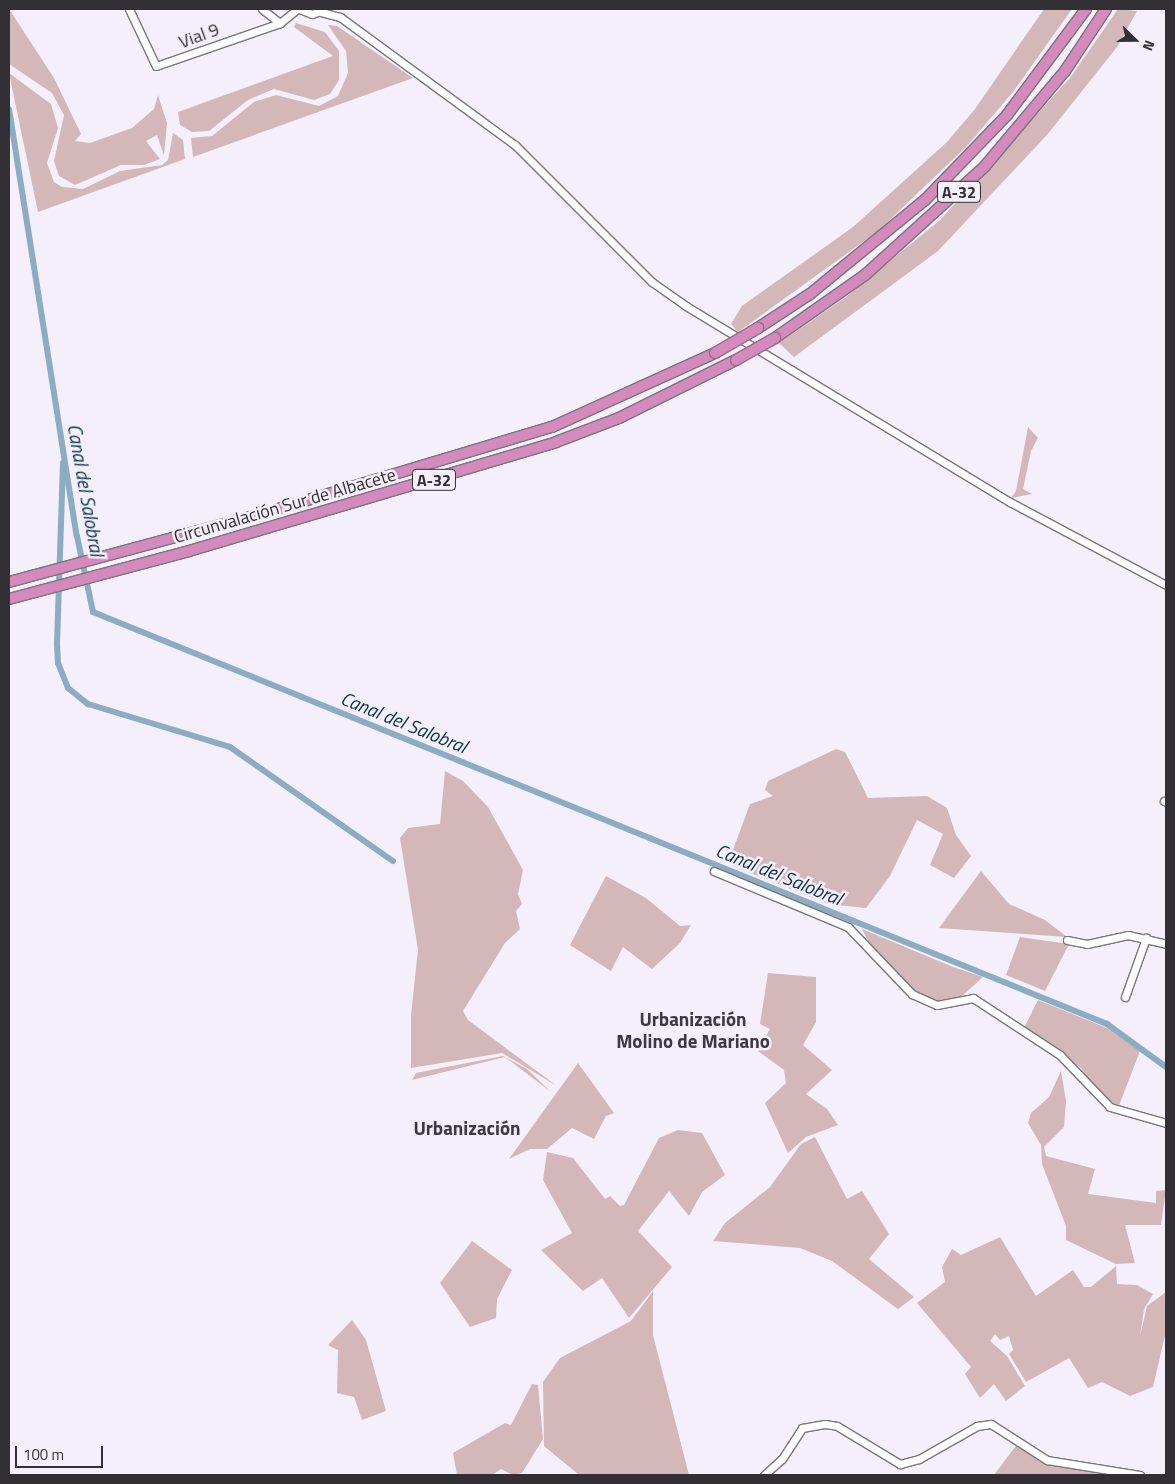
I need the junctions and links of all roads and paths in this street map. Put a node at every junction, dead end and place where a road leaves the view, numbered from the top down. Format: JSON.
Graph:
{"nodes":[{"id":1,"x":129,"y":9,"type":"edge"},
{"id":2,"x":262,"y":9,"type":"edge"},
{"id":3,"x":298,"y":9,"type":"edge"},
{"id":4,"x":332,"y":9,"type":"edge"},
{"id":5,"x":1086,"y":9,"type":"edge"},
{"id":6,"x":1106,"y":9,"type":"edge"},
{"id":7,"x":322,"y":10,"type":"edge"},
{"id":8,"x":340,"y":17,"type":"junction"},
{"id":9,"x":280,"y":22,"type":"junction"},
{"id":10,"x":9,"y":582,"type":"edge"},
{"id":11,"x":1166,"y":585,"type":"edge"},
{"id":12,"x":9,"y":599,"type":"edge"},
{"id":13,"x":714,"y":871,"type":"dead end"},
{"id":14,"x":1146,"y":938,"type":"junction"},
{"id":15,"x":1067,"y":940,"type":"dead end"},
{"id":16,"x":1166,"y":944,"type":"edge"},
{"id":17,"x":1125,"y":997,"type":"dead end"},
{"id":18,"x":1166,"y":1123,"type":"edge"},
{"id":19,"x":764,"y":1475,"type":"edge"},
{"id":20,"x":1140,"y":1475,"type":"edge"}],
"edges":[{"from":1,"to":9,"type":"street","name":"Vial 9"},
{"from":2,"to":9,"type":"street"},
{"from":3,"to":7,"type":"street"},
{"from":3,"to":9,"type":"street","name":"Vial 9"},
{"from":4,"to":8,"type":"street"},
{"from":5,"to":10,"type":"highway","name":"Circunvalación Sur de Albacete","number":"A-32","bridge":true},
{"from":6,"to":12,"type":"highway","name":"Circunvalación Sur de Albacete","number":"A-32","bridge":true},
{"from":7,"to":8,"type":"street"},
{"from":8,"to":11,"type":"street"},
{"from":13,"to":18,"type":"street"},
{"from":14,"to":15,"type":"street"},
{"from":14,"to":16,"type":"street"},
{"from":14,"to":17,"type":"street"},
{"from":19,"to":20,"type":"street"}]}
